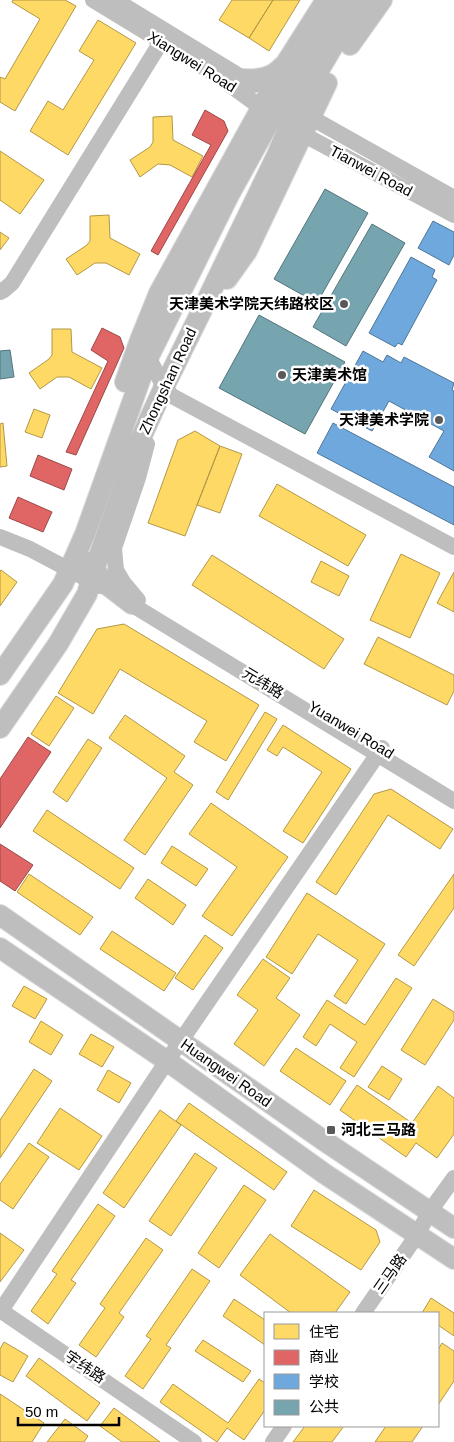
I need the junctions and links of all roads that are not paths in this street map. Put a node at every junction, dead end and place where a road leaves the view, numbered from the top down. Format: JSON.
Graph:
{"nodes":[{"id":1,"x":93,"y":0,"type":"edge"},
{"id":2,"x":115,"y":0,"type":"edge"},
{"id":3,"x":326,"y":0,"type":"edge"},
{"id":4,"x":344,"y":0,"type":"edge"},
{"id":5,"x":364,"y":0,"type":"edge"},
{"id":6,"x":382,"y":0,"type":"edge"},
{"id":7,"x":334,"y":28,"type":"junction"},
{"id":8,"x":161,"y":42,"type":"junction"},
{"id":9,"x":286,"y":63,"type":"junction"},
{"id":10,"x":242,"y":85,"type":"junction"},
{"id":11,"x":282,"y":114,"type":"junction"},
{"id":12,"x":454,"y":198,"type":"edge"},
{"id":13,"x":454,"y":215,"type":"edge"},
{"id":14,"x":0,"y":292,"type":"edge"},
{"id":15,"x":204,"y":306,"type":"junction"},
{"id":16,"x":140,"y":340,"type":"junction"},
{"id":17,"x":148,"y":358,"type":"junction"},
{"id":18,"x":164,"y":387,"type":"junction"},
{"id":19,"x":152,"y":412,"type":"junction"},
{"id":20,"x":0,"y":532,"type":"edge"},
{"id":21,"x":85,"y":534,"type":"junction"},
{"id":22,"x":0,"y":536,"type":"edge"},
{"id":23,"x":454,"y":547,"type":"edge"},
{"id":24,"x":71,"y":566,"type":"junction"},
{"id":25,"x":94,"y":575,"type":"junction"},
{"id":26,"x":135,"y":602,"type":"junction"},
{"id":27,"x":0,"y":675,"type":"edge"},
{"id":28,"x":0,"y":728,"type":"edge"},
{"id":29,"x":380,"y":751,"type":"junction"},
{"id":30,"x":454,"y":793,"type":"edge"},
{"id":31,"x":454,"y":801,"type":"edge"},
{"id":32,"x":0,"y":915,"type":"edge"},
{"id":33,"x":0,"y":948,"type":"edge"},
{"id":34,"x":181,"y":1041,"type":"junction"},
{"id":35,"x":167,"y":1061,"type":"junction"},
{"id":36,"x":454,"y":1178,"type":"edge"},
{"id":37,"x":454,"y":1194,"type":"edge"},
{"id":38,"x":441,"y":1219,"type":"edge"},
{"id":39,"x":417,"y":1235,"type":"junction"},
{"id":40,"x":454,"y":1260,"type":"edge"},
{"id":41,"x":0,"y":1311,"type":"edge"},
{"id":42,"x":364,"y":1312,"type":"edge"},
{"id":43,"x":283,"y":1427,"type":"edge"},
{"id":44,"x":194,"y":1442,"type":"edge"},
{"id":45,"x":273,"y":1442,"type":"edge"}],
"edges":[{"from":1,"to":8,"type":"street","name":"Xiangwei Road"},
{"from":2,"to":10,"type":"street","name":"Xiangwei Road"},
{"from":3,"to":9,"type":"main road"},
{"from":4,"to":7,"type":"main road"},
{"from":5,"to":7,"type":"main road"},
{"from":6,"to":11,"type":"main road"},
{"from":7,"to":11,"type":"main road"},
{"from":8,"to":10,"type":"street","name":"Xiangwei Road"},
{"from":8,"to":14,"type":"street"},
{"from":9,"to":10,"type":"main road"},
{"from":9,"to":11,"type":"main road"},
{"from":10,"to":11,"type":"street","name":"Xiangwei Road"},
{"from":10,"to":11,"type":"street"},
{"from":11,"to":12,"type":"street","name":"Tianwei Road"},
{"from":11,"to":13,"type":"street","name":"Tianwei Road"},
{"from":11,"to":15,"type":"main road","name":"Zhongshan Road"},
{"from":11,"to":15,"type":"main road"},
{"from":11,"to":16,"type":"main road"},
{"from":11,"to":17,"type":"main road","name":"Zhongshan Road"},
{"from":15,"to":18,"type":"main road","name":"Zhongshan Road"},
{"from":16,"to":17,"type":"street"},
{"from":16,"to":24,"type":"main road"},
{"from":17,"to":18,"type":"street"},
{"from":17,"to":21,"type":"main road","name":"Zhongshan Road"},
{"from":18,"to":19,"type":"main road","name":"Zhongshan Road"},
{"from":18,"to":23,"type":"street"},
{"from":19,"to":25,"type":"main road","name":"Zhongshan Road"},
{"from":19,"to":26,"type":"street"},
{"from":20,"to":24,"type":"street"},
{"from":21,"to":24,"type":"main road","name":"Zhongshan Road"},
{"from":21,"to":25,"type":"main road"},
{"from":22,"to":24,"type":"street"},
{"from":24,"to":25,"type":"street"},
{"from":24,"to":27,"type":"main road","name":"Zhongshan Road"},
{"from":25,"to":26,"type":"main road"},
{"from":25,"to":28,"type":"main road","name":"Zhongshan Road"},
{"from":26,"to":29,"type":"street","name":"元纬路"},
{"from":29,"to":30,"type":"street","name":"Yuanwei Road"},
{"from":29,"to":31,"type":"street","name":"元纬路"},
{"from":29,"to":34,"type":"street"},
{"from":32,"to":34,"type":"main road","name":"Huangwei Road"},
{"from":33,"to":35,"type":"main road","name":"Huangwei Road"},
{"from":34,"to":35,"type":"street"},
{"from":34,"to":38,"type":"main road","name":"Huangwei Road"},
{"from":35,"to":39,"type":"main road","name":"Huangwei Road"},
{"from":35,"to":41,"type":"street"},
{"from":36,"to":38,"type":"street","name":"三马路"},
{"from":37,"to":38,"type":"street","name":"三马路"},
{"from":38,"to":39,"type":"street","name":"三马路"},
{"from":39,"to":40,"type":"main road","name":"Huangwei Road"},
{"from":39,"to":42,"type":"street","name":"三马路"},
{"from":41,"to":44,"type":"street","name":"宇纬路"},
{"from":43,"to":45,"type":"street"}]}
